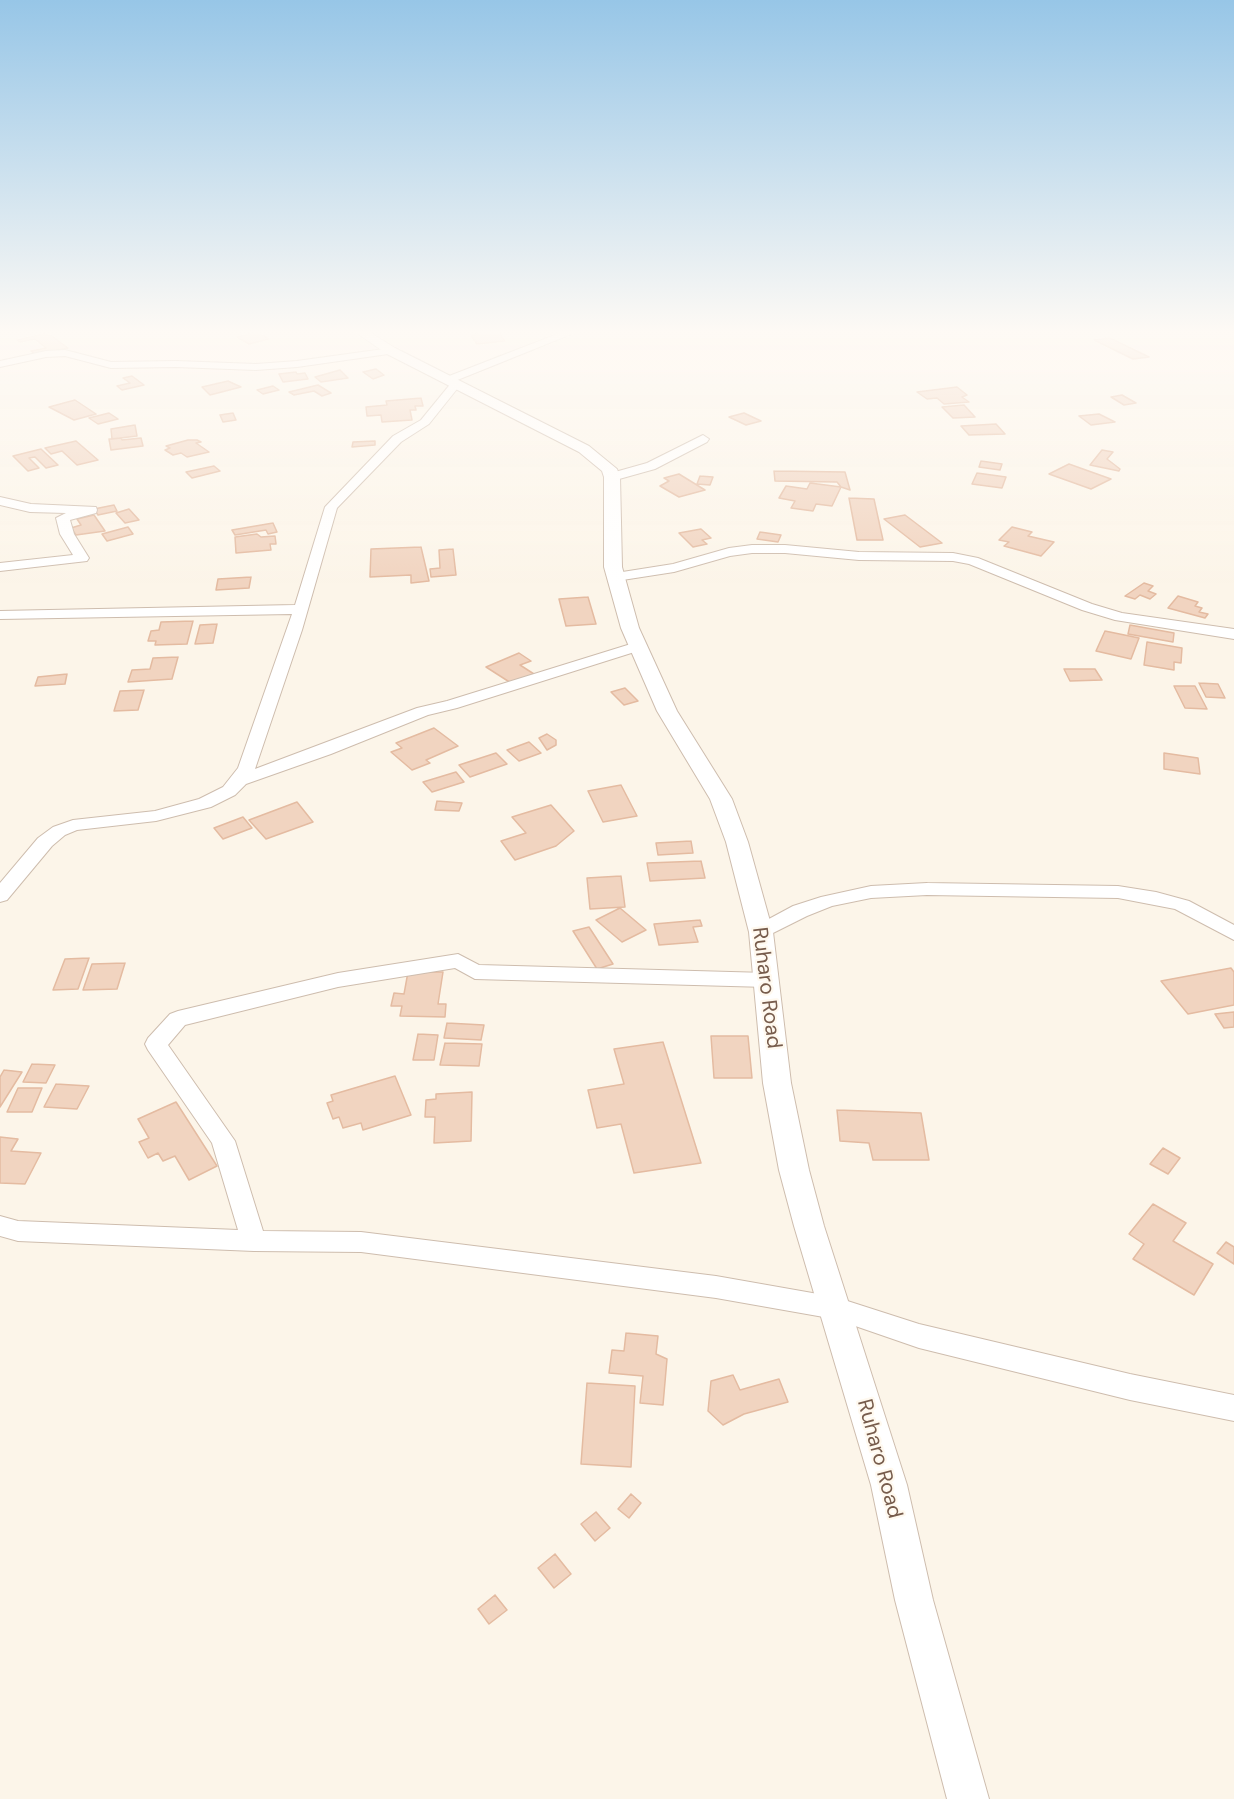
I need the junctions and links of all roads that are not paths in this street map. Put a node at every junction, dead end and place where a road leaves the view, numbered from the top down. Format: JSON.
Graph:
{"nodes":[{"id":1,"x":430,"y":415,"type":"edge"},
{"id":2,"x":517,"y":415,"type":"edge"},
{"id":3,"x":703,"y":439,"type":"dead end"},
{"id":4,"x":612,"y":477,"type":"junction"},
{"id":5,"x":0,"y":501,"type":"edge"},
{"id":6,"x":0,"y":567,"type":"edge"},
{"id":7,"x":616,"y":577,"type":"junction"},
{"id":8,"x":301,"y":609,"type":"junction"},
{"id":9,"x":0,"y":615,"type":"edge"},
{"id":10,"x":1234,"y":634,"type":"edge"},
{"id":11,"x":639,"y":646,"type":"junction"},
{"id":12,"x":240,"y":780,"type":"junction"},
{"id":13,"x":0,"y":896,"type":"edge"},
{"id":14,"x":762,"y":932,"type":"junction"},
{"id":15,"x":1234,"y":933,"type":"edge"},
{"id":16,"x":767,"y":980,"type":"junction"},
{"id":17,"x":0,"y":1226,"type":"edge"},
{"id":18,"x":254,"y":1241,"type":"junction"},
{"id":19,"x":835,"y":1308,"type":"junction"},
{"id":20,"x":1234,"y":1408,"type":"edge"},
{"id":21,"x":968,"y":1799,"type":"edge"}],
"edges":[{"from":1,"to":8,"type":"street"},
{"from":2,"to":4,"type":"street"},
{"from":3,"to":4,"type":"street"},
{"from":4,"to":7,"type":"street","name":"Ruharo Road"},
{"from":5,"to":6,"type":"street"},
{"from":7,"to":10,"type":"street"},
{"from":7,"to":11,"type":"street","name":"Ruharo Road"},
{"from":8,"to":9,"type":"street"},
{"from":8,"to":12,"type":"street"},
{"from":11,"to":12,"type":"street"},
{"from":11,"to":14,"type":"street","name":"Ruharo Road"},
{"from":12,"to":13,"type":"street"},
{"from":14,"to":15,"type":"street"},
{"from":14,"to":16,"type":"street","name":"Ruharo Road"},
{"from":16,"to":18,"type":"street"},
{"from":16,"to":19,"type":"street","name":"Ruharo Road"},
{"from":17,"to":18,"type":"street"},
{"from":18,"to":19,"type":"street"},
{"from":19,"to":20,"type":"street"},
{"from":19,"to":21,"type":"street","name":"Ruharo Road"}]}
